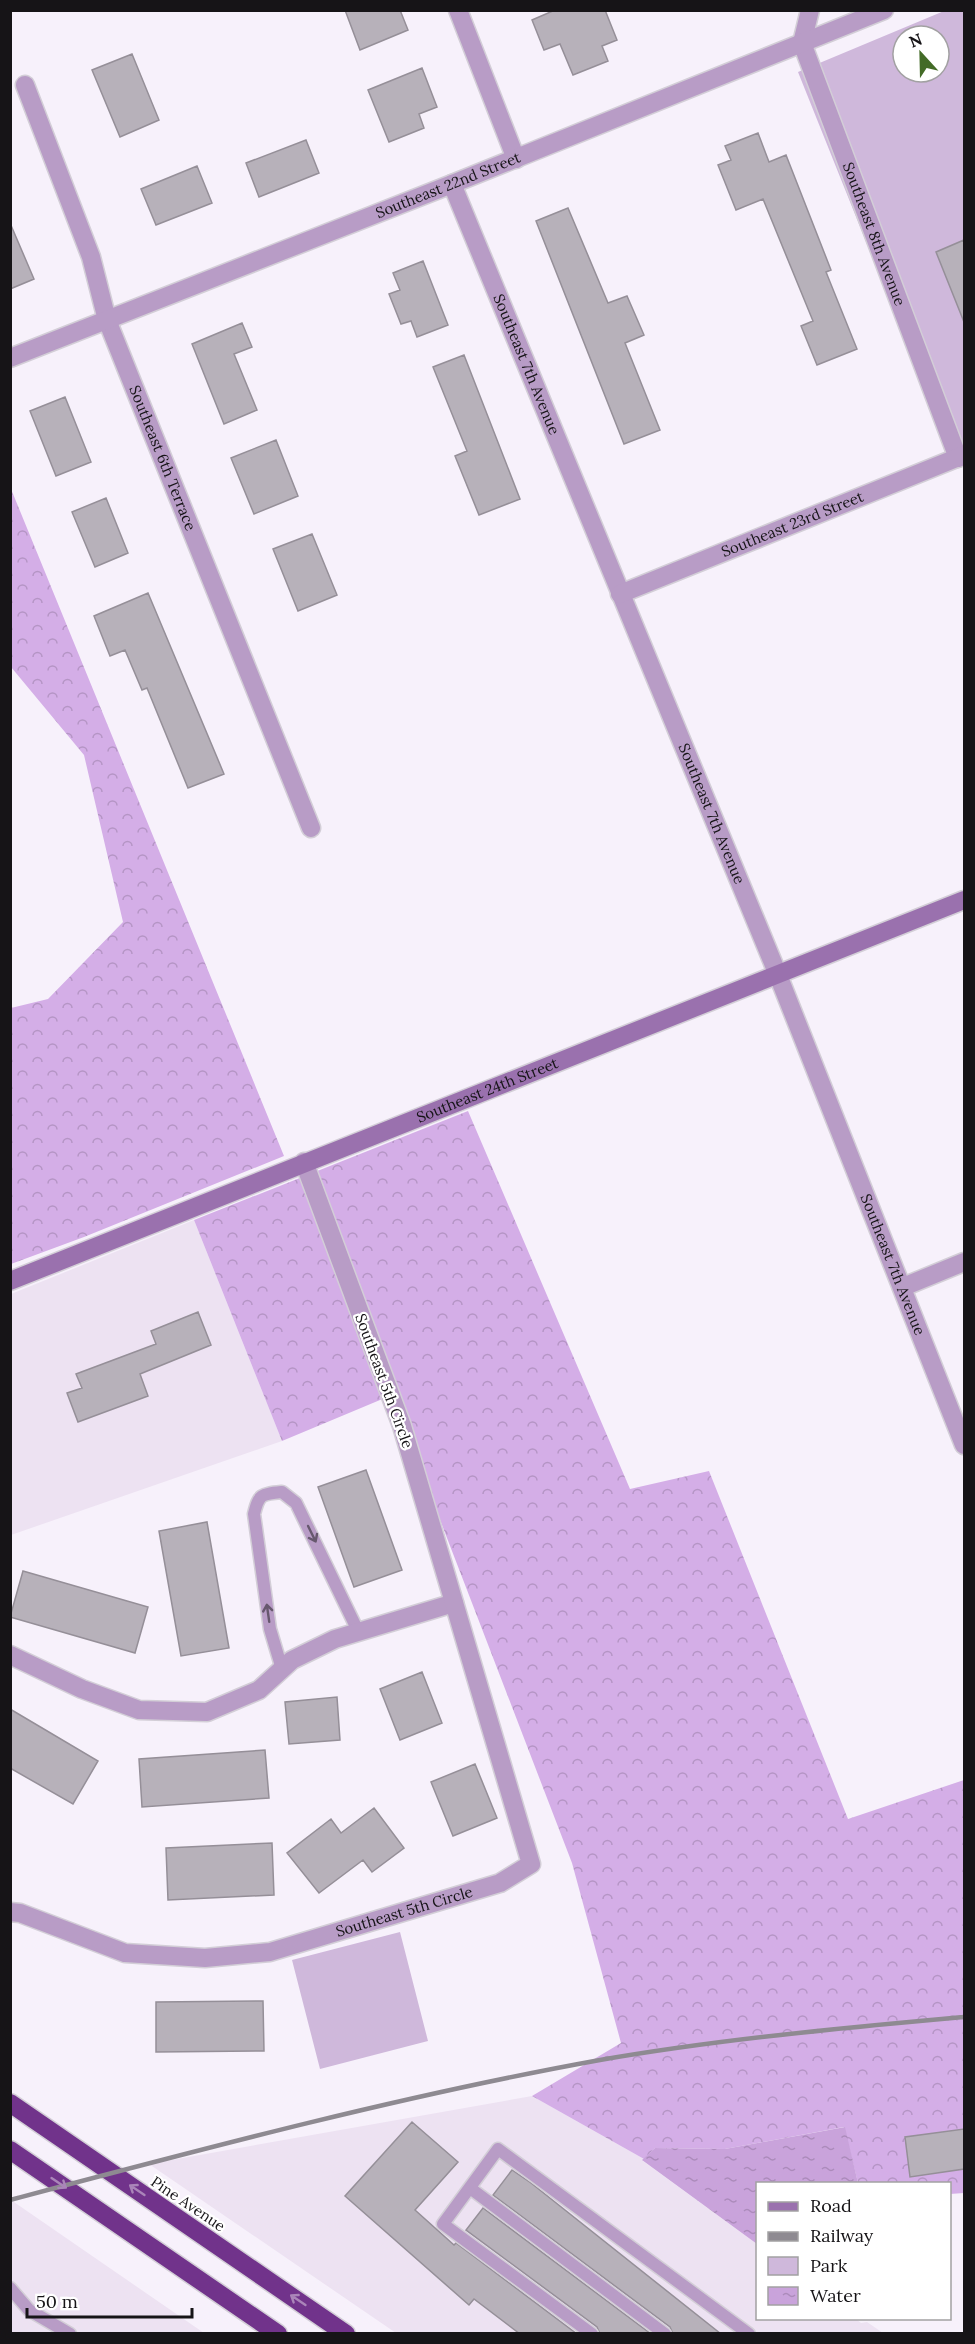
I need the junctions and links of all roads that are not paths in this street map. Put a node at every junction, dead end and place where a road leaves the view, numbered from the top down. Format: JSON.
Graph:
{"nodes":[{"id":1,"x":459,"y":10,"type":"edge"},
{"id":2,"x":810,"y":10,"type":"edge"},
{"id":3,"x":884,"y":10,"type":"edge"},
{"id":4,"x":802,"y":43,"type":"junction"},
{"id":5,"x":25,"y":85,"type":"dead end"},
{"id":6,"x":516,"y":159,"type":"junction"},
{"id":7,"x":452,"y":184,"type":"junction"},
{"id":8,"x":107,"y":320,"type":"junction"},
{"id":9,"x":10,"y":358,"type":"edge"},
{"id":10,"x":961,"y":457,"type":"edge"},
{"id":11,"x":620,"y":594,"type":"junction"},
{"id":12,"x":311,"y":828,"type":"dead end"},
{"id":13,"x":964,"y":900,"type":"edge"},
{"id":14,"x":778,"y":975,"type":"junction"},
{"id":15,"x":304,"y":1162,"type":"junction"},
{"id":16,"x":964,"y":1262,"type":"edge"},
{"id":17,"x":10,"y":1281,"type":"edge"},
{"id":18,"x":903,"y":1287,"type":"junction"},
{"id":19,"x":964,"y":1445,"type":"edge"},
{"id":20,"x":454,"y":1603,"type":"junction"},
{"id":21,"x":358,"y":1631,"type":"junction"},
{"id":22,"x":10,"y":1655,"type":"edge"},
{"id":23,"x":282,"y":1669,"type":"junction"},
{"id":24,"x":10,"y":1912,"type":"edge"},
{"id":25,"x":10,"y":2103,"type":"edge"},
{"id":26,"x":10,"y":2150,"type":"edge"},
{"id":27,"x":470,"y":2188,"type":"junction"},
{"id":28,"x":10,"y":2288,"type":"edge"},
{"id":29,"x":70,"y":2334,"type":"edge"},
{"id":30,"x":278,"y":2334,"type":"edge"},
{"id":31,"x":346,"y":2334,"type":"edge"},
{"id":32,"x":592,"y":2334,"type":"edge"},
{"id":33,"x":665,"y":2334,"type":"edge"},
{"id":34,"x":748,"y":2334,"type":"edge"}],
"edges":[{"from":1,"to":6,"type":"street"},
{"from":2,"to":4,"type":"street"},
{"from":3,"to":4,"type":"street","name":"Southeast 22nd Street"},
{"from":4,"to":6,"type":"street","name":"Southeast 22nd Street"},
{"from":4,"to":10,"type":"street","name":"Southeast 8th Avenue"},
{"from":5,"to":8,"type":"street","name":"Southeast 6th Terrace"},
{"from":6,"to":7,"type":"street","name":"Southeast 22nd Street"},
{"from":7,"to":8,"type":"street","name":"Southeast 22nd Street"},
{"from":7,"to":11,"type":"street","name":"Southeast 7th Avenue"},
{"from":8,"to":9,"type":"street","name":"Southeast 22nd Street"},
{"from":8,"to":12,"type":"street","name":"Southeast 6th Terrace"},
{"from":10,"to":11,"type":"street","name":"Southeast 23rd Street"},
{"from":11,"to":14,"type":"street","name":"Southeast 7th Avenue"},
{"from":13,"to":14,"type":"street","name":"Southeast 24th Street"},
{"from":14,"to":15,"type":"street","name":"Southeast 24th Street"},
{"from":14,"to":18,"type":"street","name":"Southeast 7th Avenue"},
{"from":15,"to":17,"type":"street","name":"Southeast 24th Street"},
{"from":15,"to":20,"type":"street","name":"Southeast 5th Circle"},
{"from":16,"to":18,"type":"street"},
{"from":18,"to":19,"type":"street","name":"Southeast 7th Avenue"},
{"from":20,"to":21,"type":"street"},
{"from":20,"to":24,"type":"street","name":"Southeast 5th Circle"},
{"from":21,"to":23,"type":"street"},
{"from":23,"to":21,"type":"lane","one_way":true},
{"from":22,"to":23,"type":"street"},
{"from":31,"to":25,"type":"highway","name":"Pine Avenue","one_way":true},
{"from":26,"to":30,"type":"highway","one_way":true},
{"from":27,"to":32,"type":"lane"},
{"from":27,"to":33,"type":"lane"},
{"from":27,"to":34,"type":"lane"},
{"from":28,"to":29,"type":"lane"}]}
